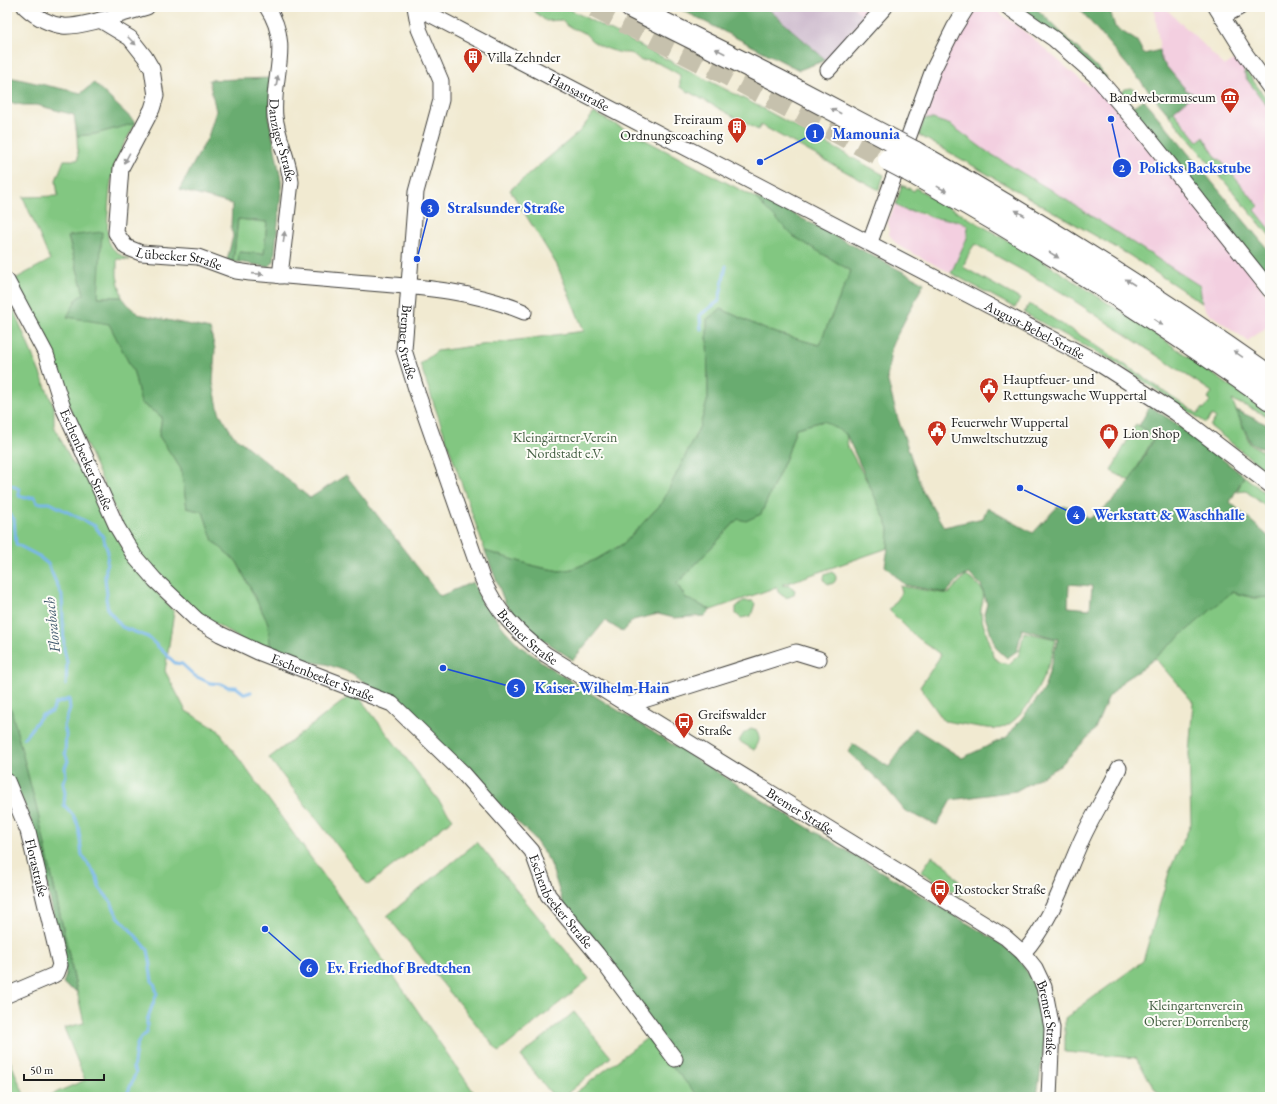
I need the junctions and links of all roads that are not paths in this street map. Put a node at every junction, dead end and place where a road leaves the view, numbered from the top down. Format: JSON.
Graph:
{"nodes":[{"id":1,"x":25,"y":7,"type":"edge"},
{"id":2,"x":147,"y":7,"type":"edge"},
{"id":3,"x":267,"y":7,"type":"edge"},
{"id":4,"x":415,"y":7,"type":"edge"},
{"id":5,"x":631,"y":7,"type":"edge"},
{"id":6,"x":885,"y":7,"type":"edge"},
{"id":7,"x":968,"y":7,"type":"edge"},
{"id":8,"x":1008,"y":7,"type":"edge"},
{"id":9,"x":1240,"y":7,"type":"edge"},
{"id":10,"x":1219,"y":12,"type":"edge"},
{"id":11,"x":100,"y":20,"type":"junction"},
{"id":12,"x":828,"y":70,"type":"dead end"},
{"id":13,"x":1270,"y":88,"type":"edge"},
{"id":14,"x":901,"y":156,"type":"junction"},
{"id":15,"x":870,"y":242,"type":"junction"},
{"id":16,"x":280,"y":276,"type":"junction"},
{"id":17,"x":7,"y":281,"type":"edge"},
{"id":18,"x":408,"y":286,"type":"junction"},
{"id":19,"x":1270,"y":290,"type":"edge"},
{"id":20,"x":524,"y":312,"type":"dead end"},
{"id":21,"x":1270,"y":377,"type":"edge"},
{"id":22,"x":1270,"y":399,"type":"edge"},
{"id":23,"x":1270,"y":485,"type":"edge"},
{"id":24,"x":819,"y":659,"type":"dead end"},
{"id":25,"x":628,"y":705,"type":"junction"},
{"id":26,"x":1119,"y":768,"type":"dead end"},
{"id":27,"x":7,"y":781,"type":"edge"},
{"id":28,"x":1023,"y":953,"type":"junction"},
{"id":29,"x":7,"y":995,"type":"edge"},
{"id":30,"x":675,"y":1059,"type":"dead end"},
{"id":31,"x":1048,"y":1097,"type":"edge"}],
"edges":[{"from":1,"to":11,"type":"street"},
{"from":2,"to":11,"type":"street"},
{"from":16,"to":3,"type":"street","name":"Danziger Straße","one_way":true},
{"from":4,"to":15,"type":"street","name":"Hansastraße"},
{"from":4,"to":18,"type":"street","name":"Bremer Straße"},
{"from":14,"to":5,"type":"highway","one_way":true},
{"from":6,"to":12,"type":"street"},
{"from":7,"to":15,"type":"street"},
{"from":8,"to":19,"type":"street"},
{"from":9,"to":10,"type":"street"},
{"from":10,"to":13,"type":"street"},
{"from":11,"to":16,"type":"street","name":"Lübecker Straße","one_way":true},
{"from":21,"to":14,"type":"highway","one_way":true},
{"from":14,"to":22,"type":"highway","one_way":true},
{"from":15,"to":23,"type":"street","name":"August-Bebel-Straße"},
{"from":16,"to":18,"type":"street","name":"Lübecker Straße"},
{"from":17,"to":30,"type":"street","name":"Eschenbeeker Straße"},
{"from":18,"to":20,"type":"street","name":"Lübecker Straße"},
{"from":18,"to":25,"type":"street","name":"Bremer Straße"},
{"from":24,"to":25,"type":"street"},
{"from":25,"to":28,"type":"street","name":"Bremer Straße"},
{"from":26,"to":28,"type":"street"},
{"from":27,"to":29,"type":"street","name":"Florastraße"},
{"from":28,"to":31,"type":"street","name":"Bremer Straße"}]}
